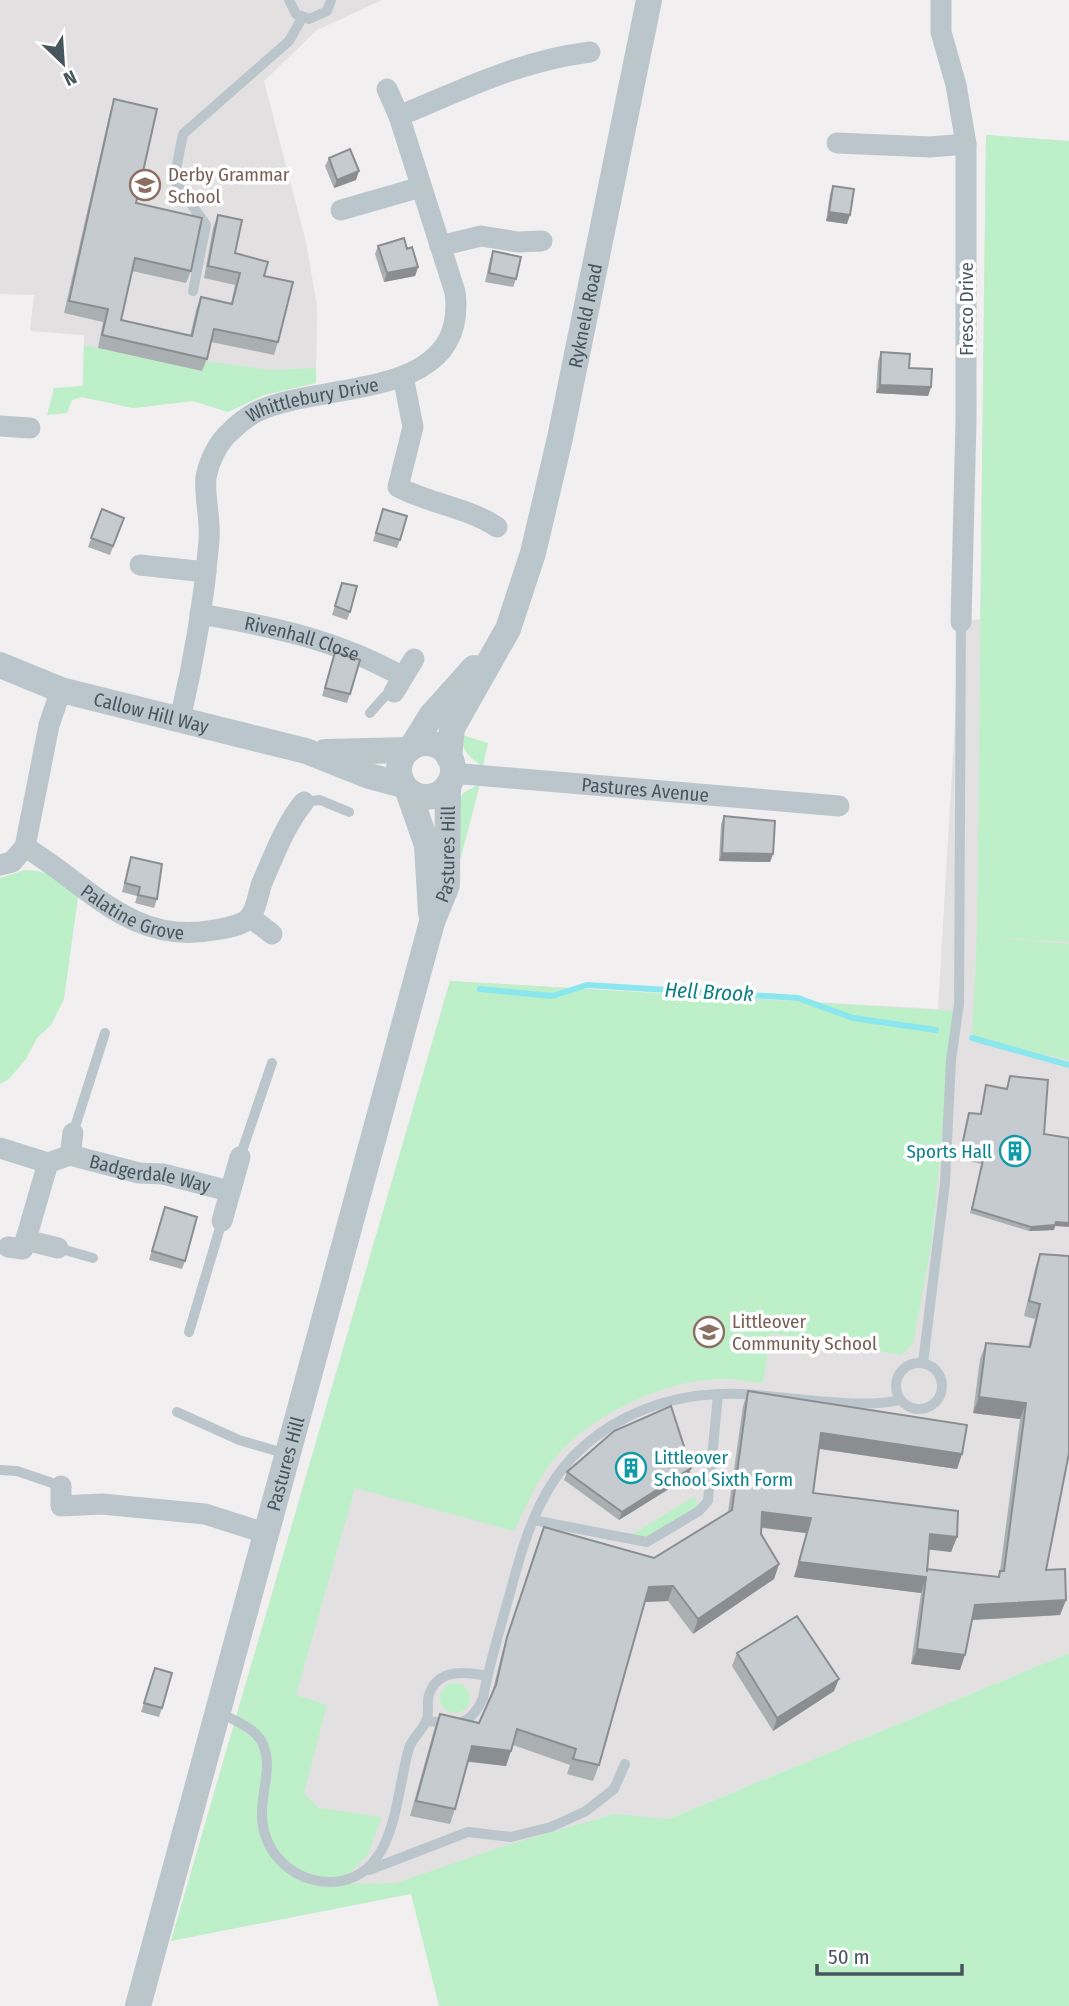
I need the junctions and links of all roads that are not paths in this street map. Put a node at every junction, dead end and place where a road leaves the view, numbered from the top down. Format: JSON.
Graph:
{"nodes":[{"id":1,"x":289,"y":0,"type":"edge"},
{"id":2,"x":331,"y":0,"type":"edge"},
{"id":3,"x":649,"y":0,"type":"edge"},
{"id":4,"x":941,"y":0,"type":"edge"},
{"id":5,"x":302,"y":18,"type":"junction"},
{"id":6,"x":590,"y":52,"type":"dead end"},
{"id":7,"x":387,"y":89,"type":"dead end"},
{"id":8,"x":399,"y":116,"type":"junction"},
{"id":9,"x":836,"y":144,"type":"dead end"},
{"id":10,"x":966,"y":144,"type":"junction"},
{"id":11,"x":421,"y":187,"type":"junction"},
{"id":12,"x":341,"y":211,"type":"dead end"},
{"id":13,"x":542,"y":241,"type":"dead end"},
{"id":14,"x":440,"y":246,"type":"junction"},
{"id":15,"x":192,"y":291,"type":"dead end"},
{"id":16,"x":403,"y":376,"type":"junction"},
{"id":17,"x":0,"y":426,"type":"edge"},
{"id":18,"x":30,"y":428,"type":"dead end"},
{"id":19,"x":497,"y":527,"type":"dead end"},
{"id":20,"x":140,"y":565,"type":"dead end"},
{"id":21,"x":206,"y":572,"type":"junction"},
{"id":22,"x":200,"y":614,"type":"junction"},
{"id":23,"x":961,"y":622,"type":"joint"},
{"id":24,"x":508,"y":629,"type":"junction"},
{"id":25,"x":421,"y":655,"type":"dead end"},
{"id":26,"x":0,"y":665,"type":"edge"},
{"id":27,"x":397,"y":684,"type":"junction"},
{"id":28,"x":61,"y":690,"type":"junction"},
{"id":29,"x":370,"y":713,"type":"dead end"},
{"id":30,"x":180,"y":719,"type":"junction"},
{"id":31,"x":410,"y":748,"type":"junction"},
{"id":32,"x":306,"y":751,"type":"junction"},
{"id":33,"x":450,"y":772,"type":"junction"},
{"id":34,"x":405,"y":788,"type":"junction"},
{"id":35,"x":304,"y":802,"type":"joint"},
{"id":36,"x":839,"y":806,"type":"dead end"},
{"id":37,"x":349,"y":812,"type":"dead end"},
{"id":38,"x":25,"y":847,"type":"junction"},
{"id":39,"x":0,"y":865,"type":"edge"},
{"id":40,"x":250,"y":917,"type":"junction"},
{"id":41,"x":432,"y":922,"type":"junction"},
{"id":42,"x":272,"y":934,"type":"dead end"},
{"id":43,"x":104,"y":1033,"type":"dead end"},
{"id":44,"x":272,"y":1063,"type":"dead end"},
{"id":45,"x":73,"y":1133,"type":"joint"},
{"id":46,"x":0,"y":1148,"type":"edge"},
{"id":47,"x":70,"y":1155,"type":"junction"},
{"id":48,"x":240,"y":1157,"type":"joint"},
{"id":49,"x":48,"y":1163,"type":"junction"},
{"id":50,"x":229,"y":1191,"type":"junction"},
{"id":51,"x":222,"y":1221,"type":"joint"},
{"id":52,"x":58,"y":1248,"type":"joint"},
{"id":53,"x":93,"y":1258,"type":"dead end"},
{"id":54,"x":189,"y":1332,"type":"dead end"},
{"id":55,"x":923,"y":1363,"type":"junction"},
{"id":56,"x":718,"y":1394,"type":"junction"},
{"id":57,"x":900,"y":1400,"type":"junction"},
{"id":58,"x":177,"y":1412,"type":"dead end"},
{"id":59,"x":287,"y":1454,"type":"junction"},
{"id":60,"x":0,"y":1470,"type":"edge"},
{"id":61,"x":61,"y":1486,"type":"joint"},
{"id":62,"x":533,"y":1520,"type":"junction"},
{"id":63,"x":265,"y":1532,"type":"junction"},
{"id":64,"x":487,"y":1676,"type":"junction"},
{"id":65,"x":217,"y":1711,"type":"junction"},
{"id":66,"x":427,"y":1721,"type":"junction"},
{"id":67,"x":625,"y":1764,"type":"dead end"},
{"id":68,"x":367,"y":1871,"type":"junction"},
{"id":69,"x":138,"y":2006,"type":"edge"}],
"edges":[{"from":1,"to":5,"type":"lane"},
{"from":2,"to":5,"type":"lane"},
{"from":3,"to":24,"type":"street","name":"Rykneld Road"},
{"from":4,"to":10,"type":"street","name":"Fresco Drive"},
{"from":5,"to":15,"type":"lane"},
{"from":6,"to":8,"type":"street"},
{"from":7,"to":8,"type":"street","name":"Whittlebury Drive"},
{"from":8,"to":11,"type":"street","name":"Whittlebury Drive"},
{"from":9,"to":10,"type":"street"},
{"from":10,"to":23,"type":"street","name":"Fresco Drive"},
{"from":11,"to":12,"type":"street"},
{"from":11,"to":14,"type":"street","name":"Whittlebury Drive"},
{"from":13,"to":14,"type":"street"},
{"from":14,"to":16,"type":"street","name":"Whittlebury Drive"},
{"from":16,"to":19,"type":"street"},
{"from":16,"to":21,"type":"street","name":"Whittlebury Drive"},
{"from":17,"to":18,"type":"street"},
{"from":20,"to":21,"type":"street"},
{"from":21,"to":22,"type":"street","name":"Whittlebury Drive"},
{"from":22,"to":27,"type":"street","name":"Rivenhall Close"},
{"from":22,"to":30,"type":"street","name":"Whittlebury Drive"},
{"from":23,"to":55,"type":"lane"},
{"from":24,"to":31,"type":"street","name":"Rykneld Road"},
{"from":24,"to":33,"type":"street","name":"Rykneld Road"},
{"from":25,"to":27,"type":"street"},
{"from":26,"to":28,"type":"street","name":"Callow Hill Way"},
{"from":27,"to":29,"type":"lane"},
{"from":28,"to":30,"type":"street","name":"Callow Hill Way"},
{"from":28,"to":38,"type":"street"},
{"from":30,"to":32,"type":"street","name":"Callow Hill Way"},
{"from":31,"to":32,"type":"street","name":"Callow Hill Way"},
{"from":31,"to":33,"type":"street"},
{"from":31,"to":34,"type":"street"},
{"from":32,"to":34,"type":"street","name":"Callow Hill Way"},
{"from":33,"to":34,"type":"street"},
{"from":33,"to":36,"type":"street","name":"Pastures Avenue"},
{"from":33,"to":41,"type":"street","name":"Pastures Hill"},
{"from":34,"to":41,"type":"street","name":"Pastures Hill"},
{"from":35,"to":37,"type":"lane"},
{"from":35,"to":40,"type":"street"},
{"from":38,"to":39,"type":"street"},
{"from":38,"to":40,"type":"street","name":"Palatine Grove"},
{"from":40,"to":42,"type":"street"},
{"from":41,"to":59,"type":"street","name":"Pastures Hill"},
{"from":43,"to":45,"type":"lane","name":"Badgerdale Way"},
{"from":44,"to":48,"type":"lane","name":"Badgerdale Way"},
{"from":45,"to":47,"type":"street","name":"Badgerdale Way"},
{"from":46,"to":49,"type":"street"},
{"from":47,"to":49,"type":"street","name":"Badgerdale Way"},
{"from":47,"to":50,"type":"street","name":"Badgerdale Way"},
{"from":48,"to":50,"type":"street","name":"Badgerdale Way"},
{"from":49,"to":52,"type":"street"},
{"from":50,"to":51,"type":"street","name":"Badgerdale Way"},
{"from":51,"to":54,"type":"lane"},
{"from":52,"to":53,"type":"lane"},
{"from":55,"to":57,"type":"lane"},
{"from":55,"to":57,"type":"lane"},
{"from":56,"to":57,"type":"lane"},
{"from":56,"to":62,"type":"lane"},
{"from":56,"to":62,"type":"lane"},
{"from":58,"to":59,"type":"lane"},
{"from":59,"to":63,"type":"street","name":"Pastures Hill"},
{"from":60,"to":61,"type":"lane"},
{"from":61,"to":63,"type":"street"},
{"from":62,"to":64,"type":"lane"},
{"from":63,"to":65,"type":"street","name":"Pastures Hill"},
{"from":64,"to":66,"type":"lane"},
{"from":64,"to":66,"type":"lane"},
{"from":65,"to":68,"type":"lane"},
{"from":65,"to":69,"type":"street","name":"Pastures Hill"},
{"from":66,"to":68,"type":"lane"},
{"from":67,"to":68,"type":"lane"}]}
